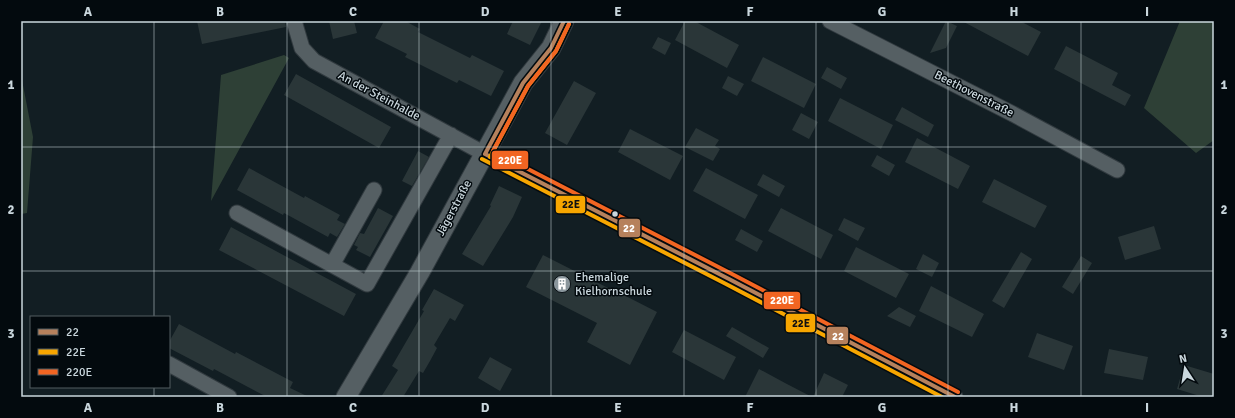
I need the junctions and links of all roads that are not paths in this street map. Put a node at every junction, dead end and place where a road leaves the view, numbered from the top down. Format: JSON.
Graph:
{"nodes":[{"id":1,"x":294,"y":21,"type":"edge"},
{"id":2,"x":564,"y":21,"type":"edge"},
{"id":3,"x":830,"y":21,"type":"edge"},
{"id":4,"x":451,"y":135,"type":"junction"},
{"id":5,"x":485,"y":154,"type":"junction"},
{"id":6,"x":1117,"y":170,"type":"dead end"},
{"id":7,"x":374,"y":190,"type":"dead end"},
{"id":8,"x":237,"y":213,"type":"dead end"},
{"id":9,"x":332,"y":265,"type":"junction"},
{"id":10,"x":170,"y":365,"type":"edge"},
{"id":11,"x":228,"y":397,"type":"edge"},
{"id":12,"x":346,"y":397,"type":"edge"},
{"id":13,"x":955,"y":397,"type":"edge"}],
"edges":[{"from":1,"to":4,"type":"street","name":"An der Steinhalde"},
{"from":2,"to":5,"type":"street","name":"Jägerstraße"},
{"from":3,"to":6,"type":"street","name":"Beethovenstraße"},
{"from":4,"to":5,"type":"street","name":"An der Steinhalde"},
{"from":4,"to":9,"type":"street"},
{"from":5,"to":12,"type":"street","name":"Jägerstraße"},
{"from":5,"to":13,"type":"street","name":"An der Steinhalde"},
{"from":7,"to":9,"type":"street"},
{"from":8,"to":9,"type":"street"},
{"from":10,"to":11,"type":"street"}]}
